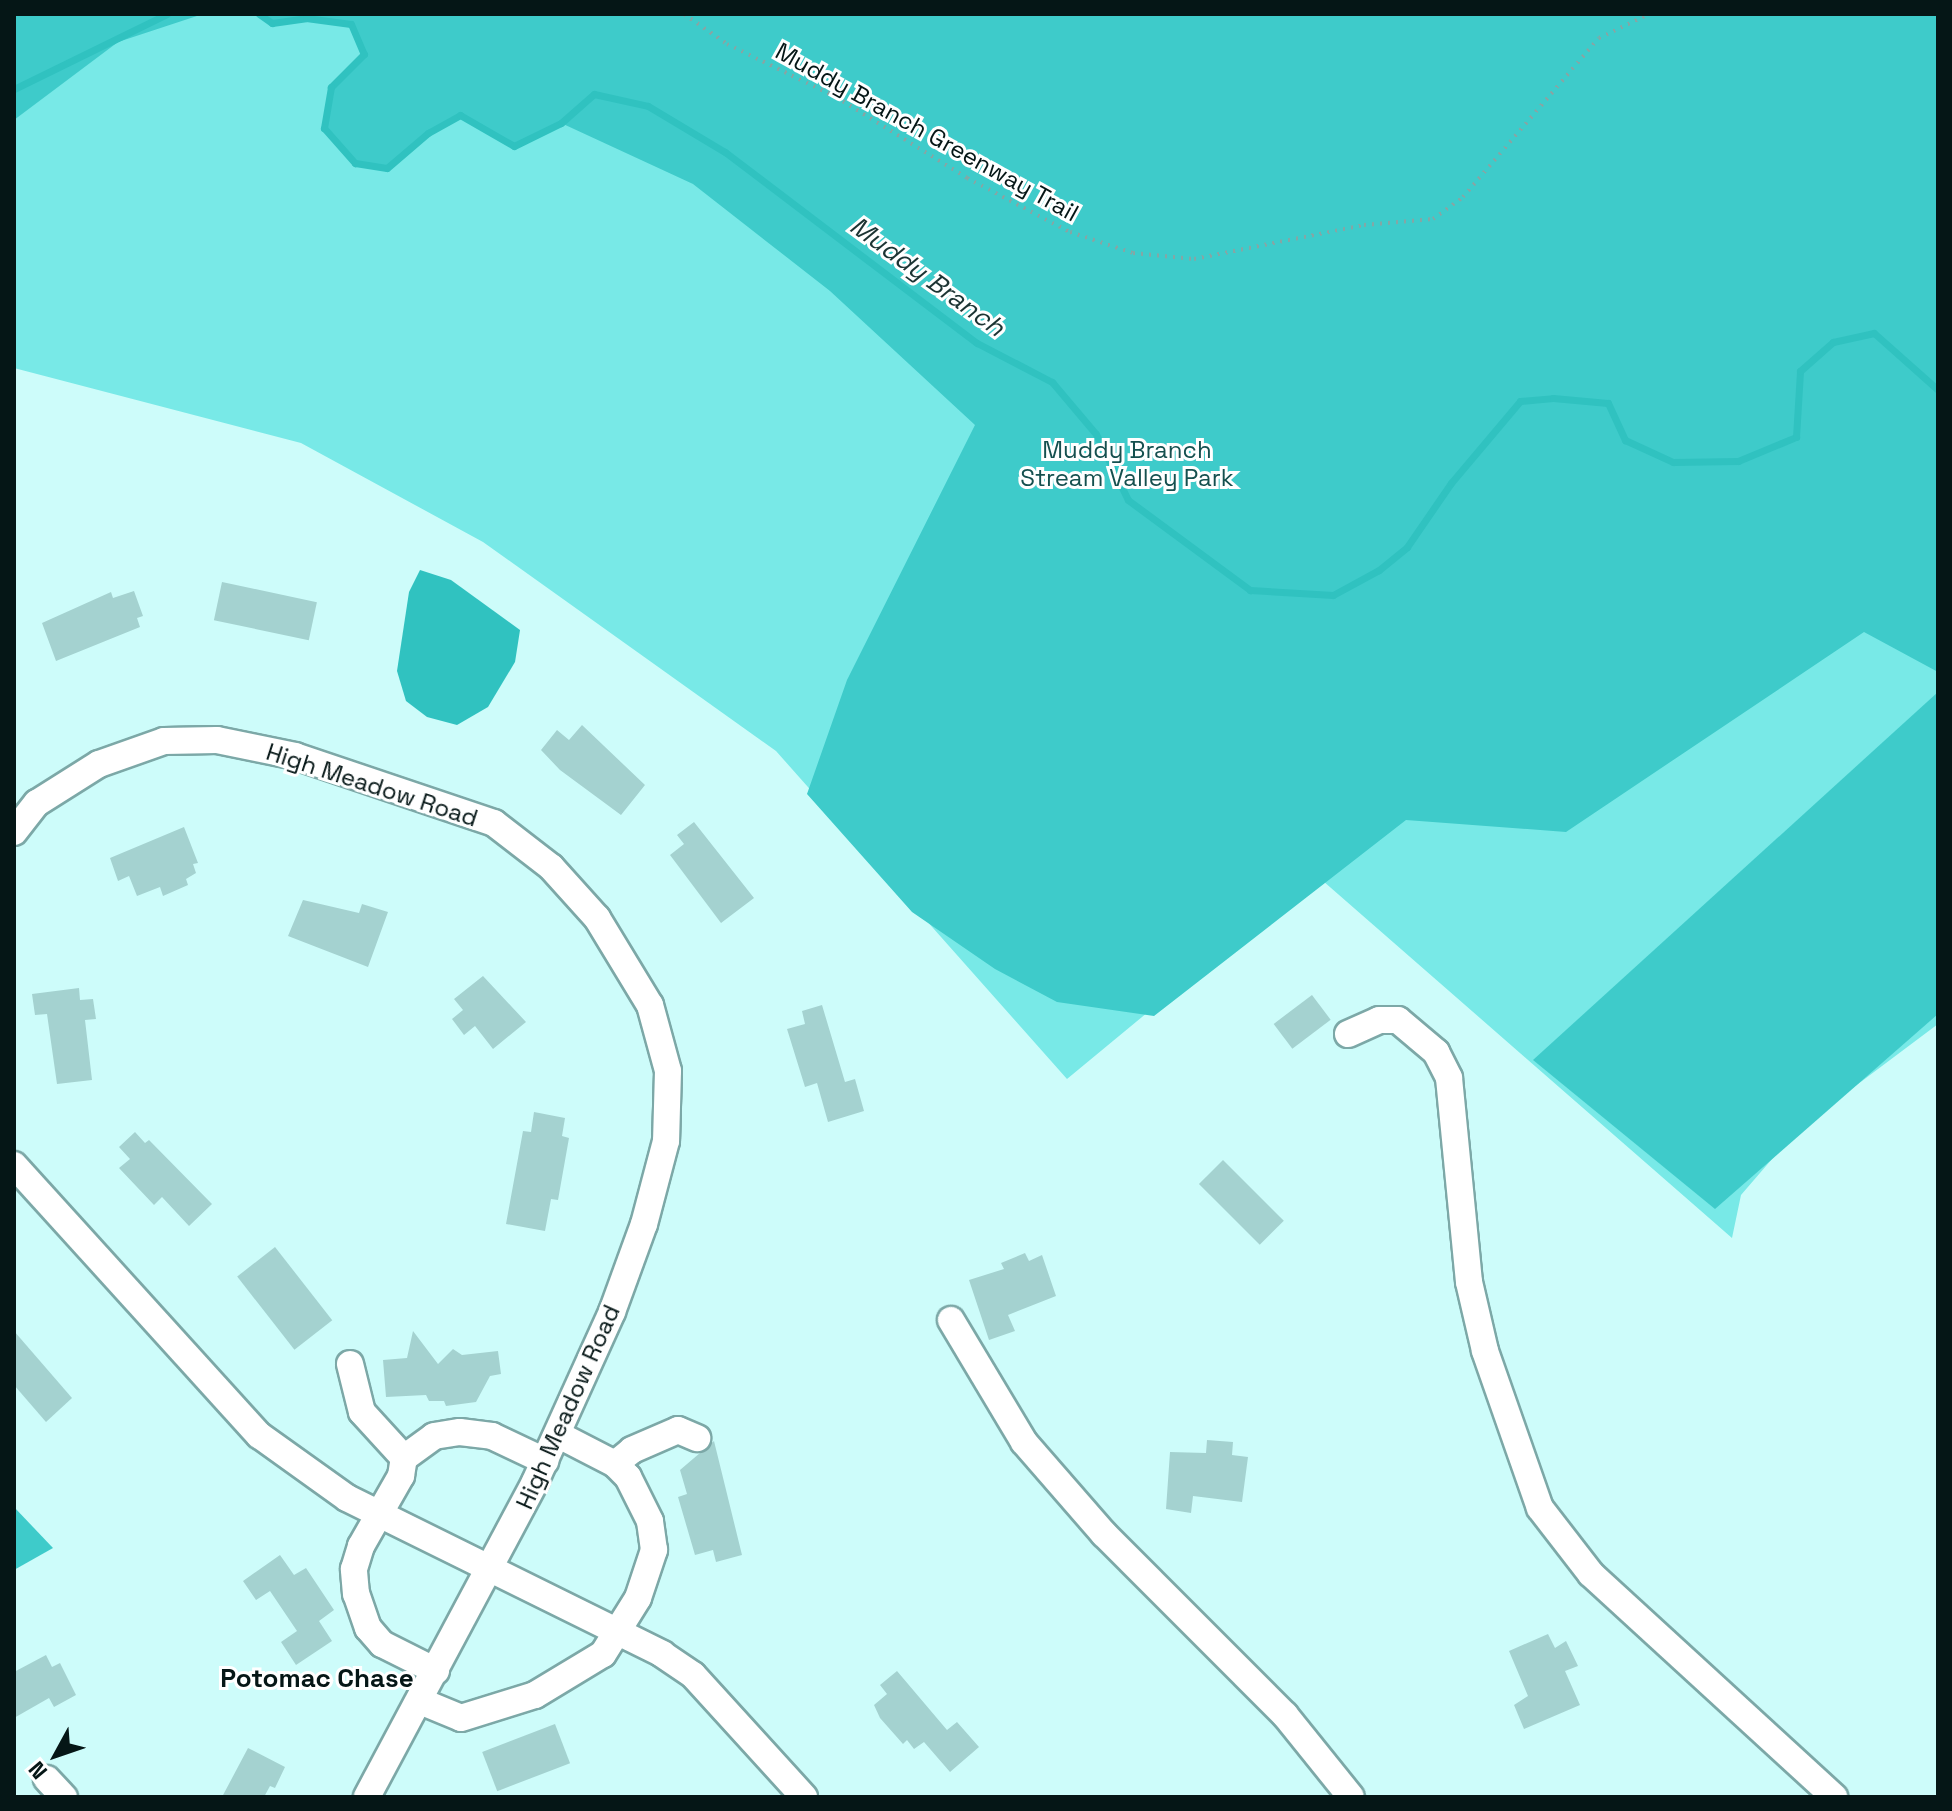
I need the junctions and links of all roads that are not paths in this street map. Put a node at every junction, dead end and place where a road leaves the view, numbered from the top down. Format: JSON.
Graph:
{"nodes":[{"id":1,"x":14,"y":832,"type":"edge"},
{"id":2,"x":1348,"y":1034,"type":"dead end"},
{"id":3,"x":14,"y":1165,"type":"edge"},
{"id":4,"x":951,"y":1320,"type":"dead end"},
{"id":5,"x":350,"y":1364,"type":"dead end"},
{"id":6,"x":557,"y":1434,"type":"junction"},
{"id":7,"x":697,"y":1438,"type":"dead end"},
{"id":8,"x":404,"y":1458,"type":"junction"},
{"id":9,"x":545,"y":1461,"type":"junction"},
{"id":10,"x":615,"y":1464,"type":"junction"},
{"id":11,"x":379,"y":1513,"type":"junction"},
{"id":12,"x":493,"y":1568,"type":"junction"},
{"id":13,"x":619,"y":1632,"type":"junction"},
{"id":14,"x":436,"y":1671,"type":"junction"},
{"id":15,"x":420,"y":1701,"type":"junction"},
{"id":16,"x":367,"y":1797,"type":"edge"},
{"id":17,"x":804,"y":1797,"type":"edge"},
{"id":18,"x":1351,"y":1797,"type":"edge"},
{"id":19,"x":1834,"y":1797,"type":"edge"}],
"edges":[{"from":1,"to":6,"type":"street","name":"High Meadow Road"},
{"from":2,"to":19,"type":"street"},
{"from":3,"to":11,"type":"street"},
{"from":4,"to":18,"type":"street"},
{"from":5,"to":8,"type":"street"},
{"from":6,"to":9,"type":"street","name":"High Meadow Road"},
{"from":6,"to":10,"type":"street"},
{"from":7,"to":10,"type":"street"},
{"from":8,"to":9,"type":"street"},
{"from":8,"to":11,"type":"street"},
{"from":9,"to":12,"type":"street","name":"High Meadow Road"},
{"from":10,"to":13,"type":"street"},
{"from":11,"to":12,"type":"street"},
{"from":11,"to":14,"type":"street"},
{"from":12,"to":13,"type":"street"},
{"from":12,"to":14,"type":"street","name":"High Meadow Road"},
{"from":13,"to":15,"type":"street"},
{"from":13,"to":17,"type":"street"},
{"from":14,"to":15,"type":"street","name":"High Meadow Road"},
{"from":15,"to":16,"type":"street","name":"High Meadow Road"}]}
